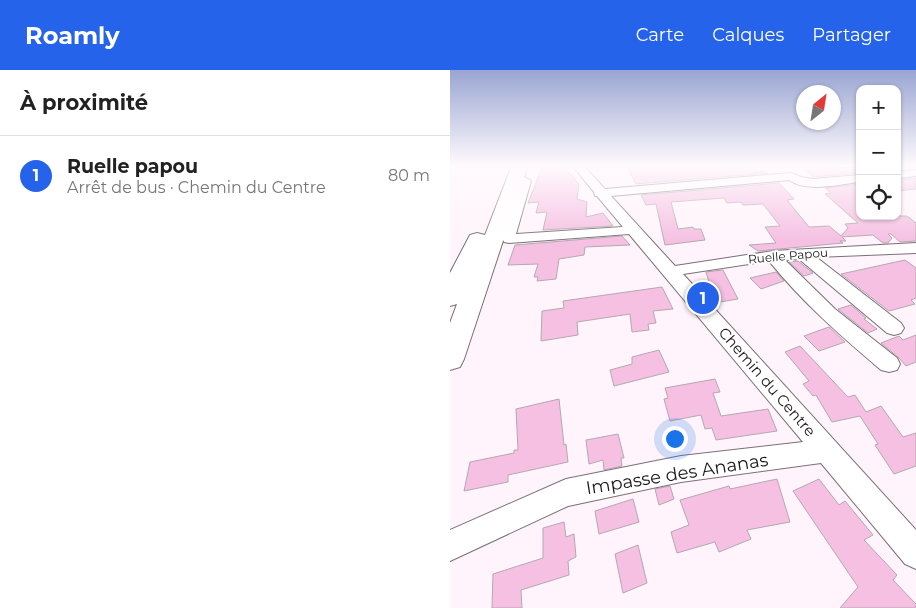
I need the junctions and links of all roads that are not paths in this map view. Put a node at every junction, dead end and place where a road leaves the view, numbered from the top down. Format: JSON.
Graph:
{"nodes":[{"id":1,"x":499,"y":190,"type":"edge"},
{"id":2,"x":505,"y":190,"type":"edge"},
{"id":3,"x":511,"y":190,"type":"edge"},
{"id":4,"x":623,"y":190,"type":"edge"},
{"id":5,"x":600,"y":192,"type":"joint"},
{"id":6,"x":632,"y":229,"type":"junction"},
{"id":7,"x":913,"y":251,"type":"edge"},
{"id":8,"x":803,"y":254,"type":"junction"},
{"id":9,"x":774,"y":256,"type":"junction"},
{"id":10,"x":672,"y":271,"type":"junction"},
{"id":11,"x":450,"y":298,"type":"edge"},
{"id":12,"x":894,"y":328,"type":"dead end"},
{"id":13,"x":450,"y":360,"type":"edge"},
{"id":14,"x":890,"y":364,"type":"dead end"},
{"id":15,"x":826,"y":451,"type":"junction"},
{"id":16,"x":450,"y":546,"type":"edge"},
{"id":17,"x":916,"y":553,"type":"edge"}],
"edges":[{"from":1,"to":11,"type":"highway"},
{"from":2,"to":13,"type":"highway"},
{"from":3,"to":6,"type":"street"},
{"from":4,"to":5,"type":"street"},
{"from":5,"to":6,"type":"street","name":"Chemin du Centre"},
{"from":6,"to":10,"type":"street","name":"Chemin du Centre"},
{"from":7,"to":8,"type":"street","name":"Ruelle Papou"},
{"from":8,"to":9,"type":"street","name":"Ruelle Papou"},
{"from":8,"to":12,"type":"street"},
{"from":9,"to":10,"type":"street","name":"Ruelle Papou"},
{"from":9,"to":14,"type":"street"},
{"from":10,"to":15,"type":"street","name":"Chemin du Centre"},
{"from":15,"to":16,"type":"street","name":"Impasse des Ananas"},
{"from":15,"to":17,"type":"street","name":"Chemin du Centre"}]}
